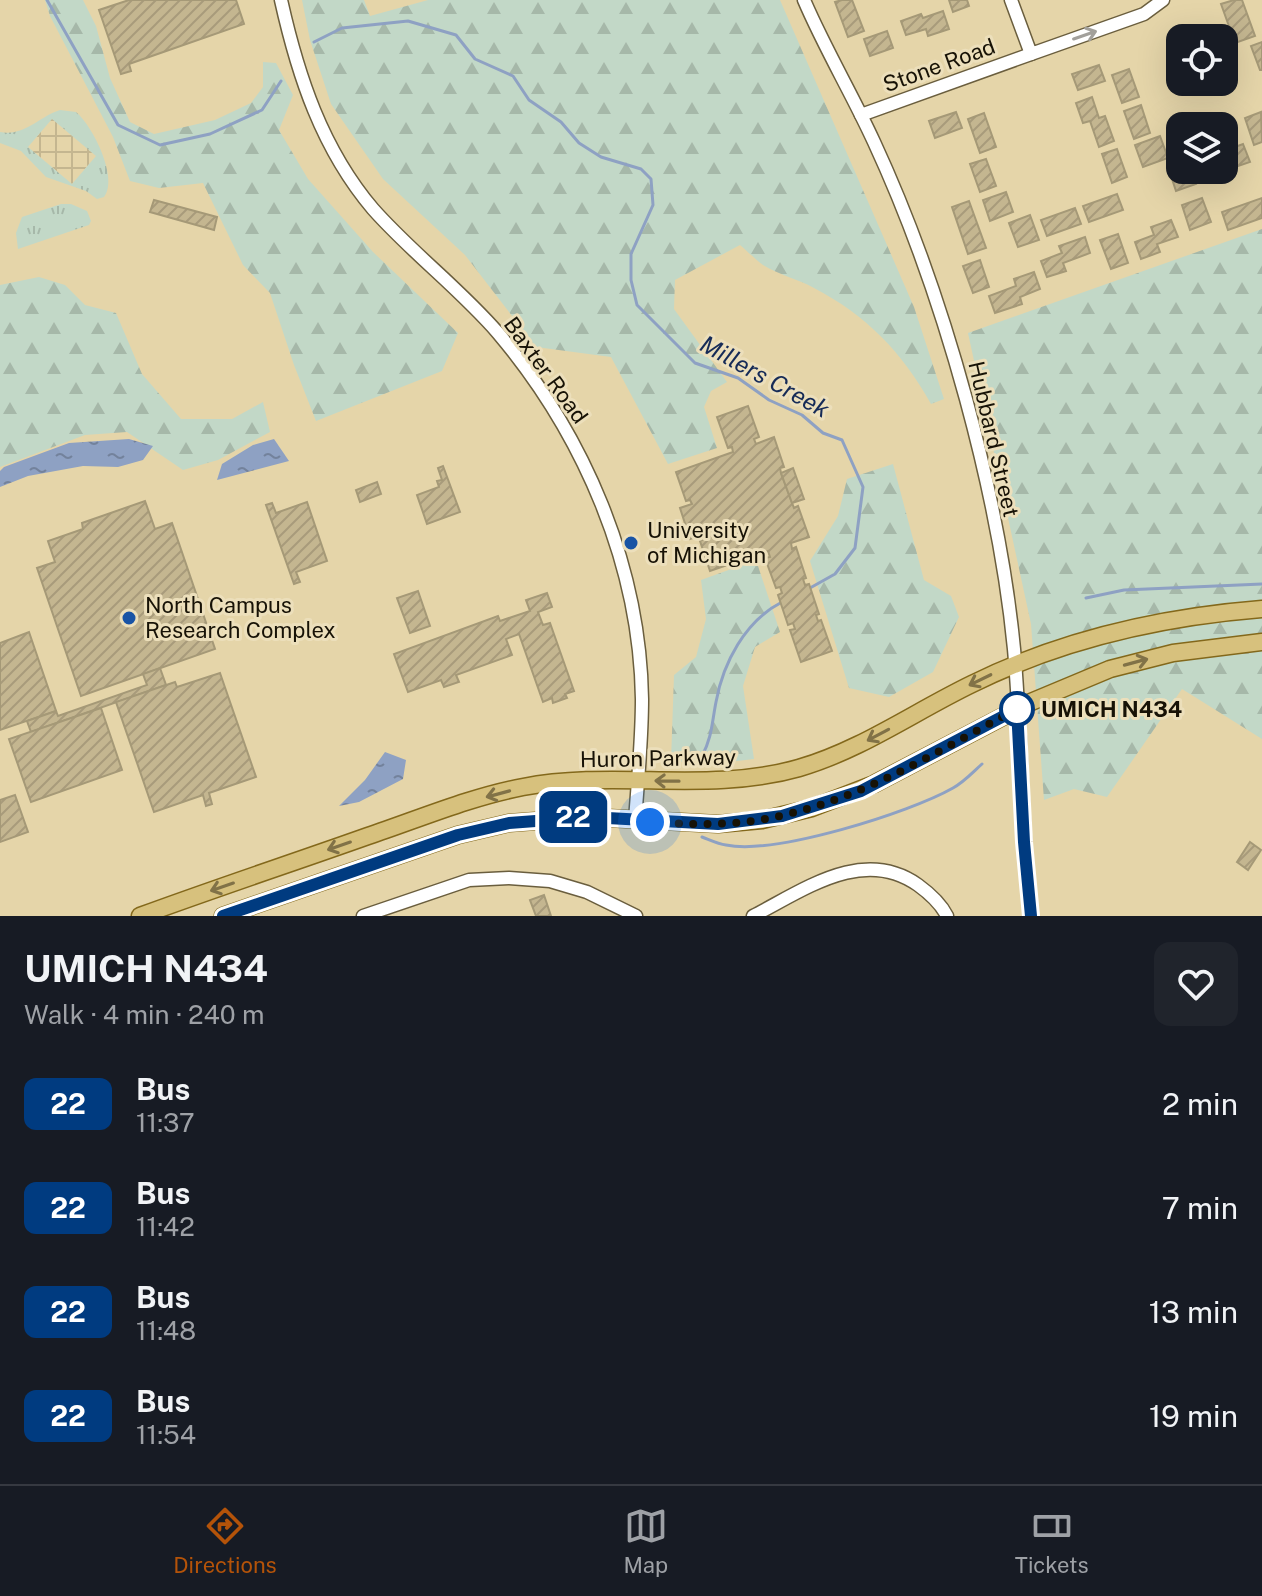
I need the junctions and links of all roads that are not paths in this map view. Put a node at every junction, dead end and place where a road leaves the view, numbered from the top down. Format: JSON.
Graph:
{"nodes":[{"id":1,"x":281,"y":0,"type":"edge"},
{"id":2,"x":804,"y":0,"type":"edge"},
{"id":3,"x":1011,"y":0,"type":"edge"},
{"id":4,"x":1163,"y":0,"type":"edge"},
{"id":5,"x":1031,"y":54,"type":"junction"},
{"id":6,"x":861,"y":115,"type":"junction"},
{"id":7,"x":1262,"y":609,"type":"edge"},
{"id":8,"x":1262,"y":642,"type":"edge"},
{"id":9,"x":1015,"y":665,"type":"junction"},
{"id":10,"x":1017,"y":709,"type":"junction"},
{"id":11,"x":638,"y":780,"type":"junction"},
{"id":12,"x":635,"y":820,"type":"junction"},
{"id":13,"x":287,"y":864,"type":"junction"},
{"id":14,"x":296,"y":891,"type":"junction"},
{"id":15,"x":140,"y":916,"type":"edge"},
{"id":16,"x":223,"y":916,"type":"edge"},
{"id":17,"x":363,"y":916,"type":"edge"},
{"id":18,"x":636,"y":916,"type":"edge"},
{"id":19,"x":753,"y":916,"type":"edge"},
{"id":20,"x":947,"y":916,"type":"edge"},
{"id":21,"x":1031,"y":916,"type":"edge"}],
"edges":[{"from":1,"to":11,"type":"street","name":"Baxter Road"},
{"from":2,"to":6,"type":"street","name":"Hubbard Street"},
{"from":3,"to":5,"type":"street","name":"Stone Road"},
{"from":5,"to":4,"type":"street","name":"Stone Road","one_way":true},
{"from":5,"to":6,"type":"street","name":"Stone Road"},
{"from":6,"to":9,"type":"street","name":"Hubbard Street"},
{"from":7,"to":9,"type":"main road","name":"Huron Parkway"},
{"from":10,"to":8,"type":"main road","one_way":true},
{"from":9,"to":10,"type":"street","name":"Hubbard Street"},
{"from":9,"to":11,"type":"main road","name":"Huron Parkway","one_way":true},
{"from":10,"to":12,"type":"main road"},
{"from":10,"to":21,"type":"street","name":"Hubbard Street"},
{"from":11,"to":12,"type":"street","name":"Baxter Road"},
{"from":11,"to":13,"type":"main road","name":"Huron Parkway","one_way":true},
{"from":12,"to":14,"type":"main road"},
{"from":13,"to":14,"type":"main road"},
{"from":13,"to":15,"type":"main road","name":"Huron Parkway","one_way":true},
{"from":14,"to":16,"type":"main road"},
{"from":17,"to":18,"type":"street"},
{"from":19,"to":20,"type":"street"}]}
